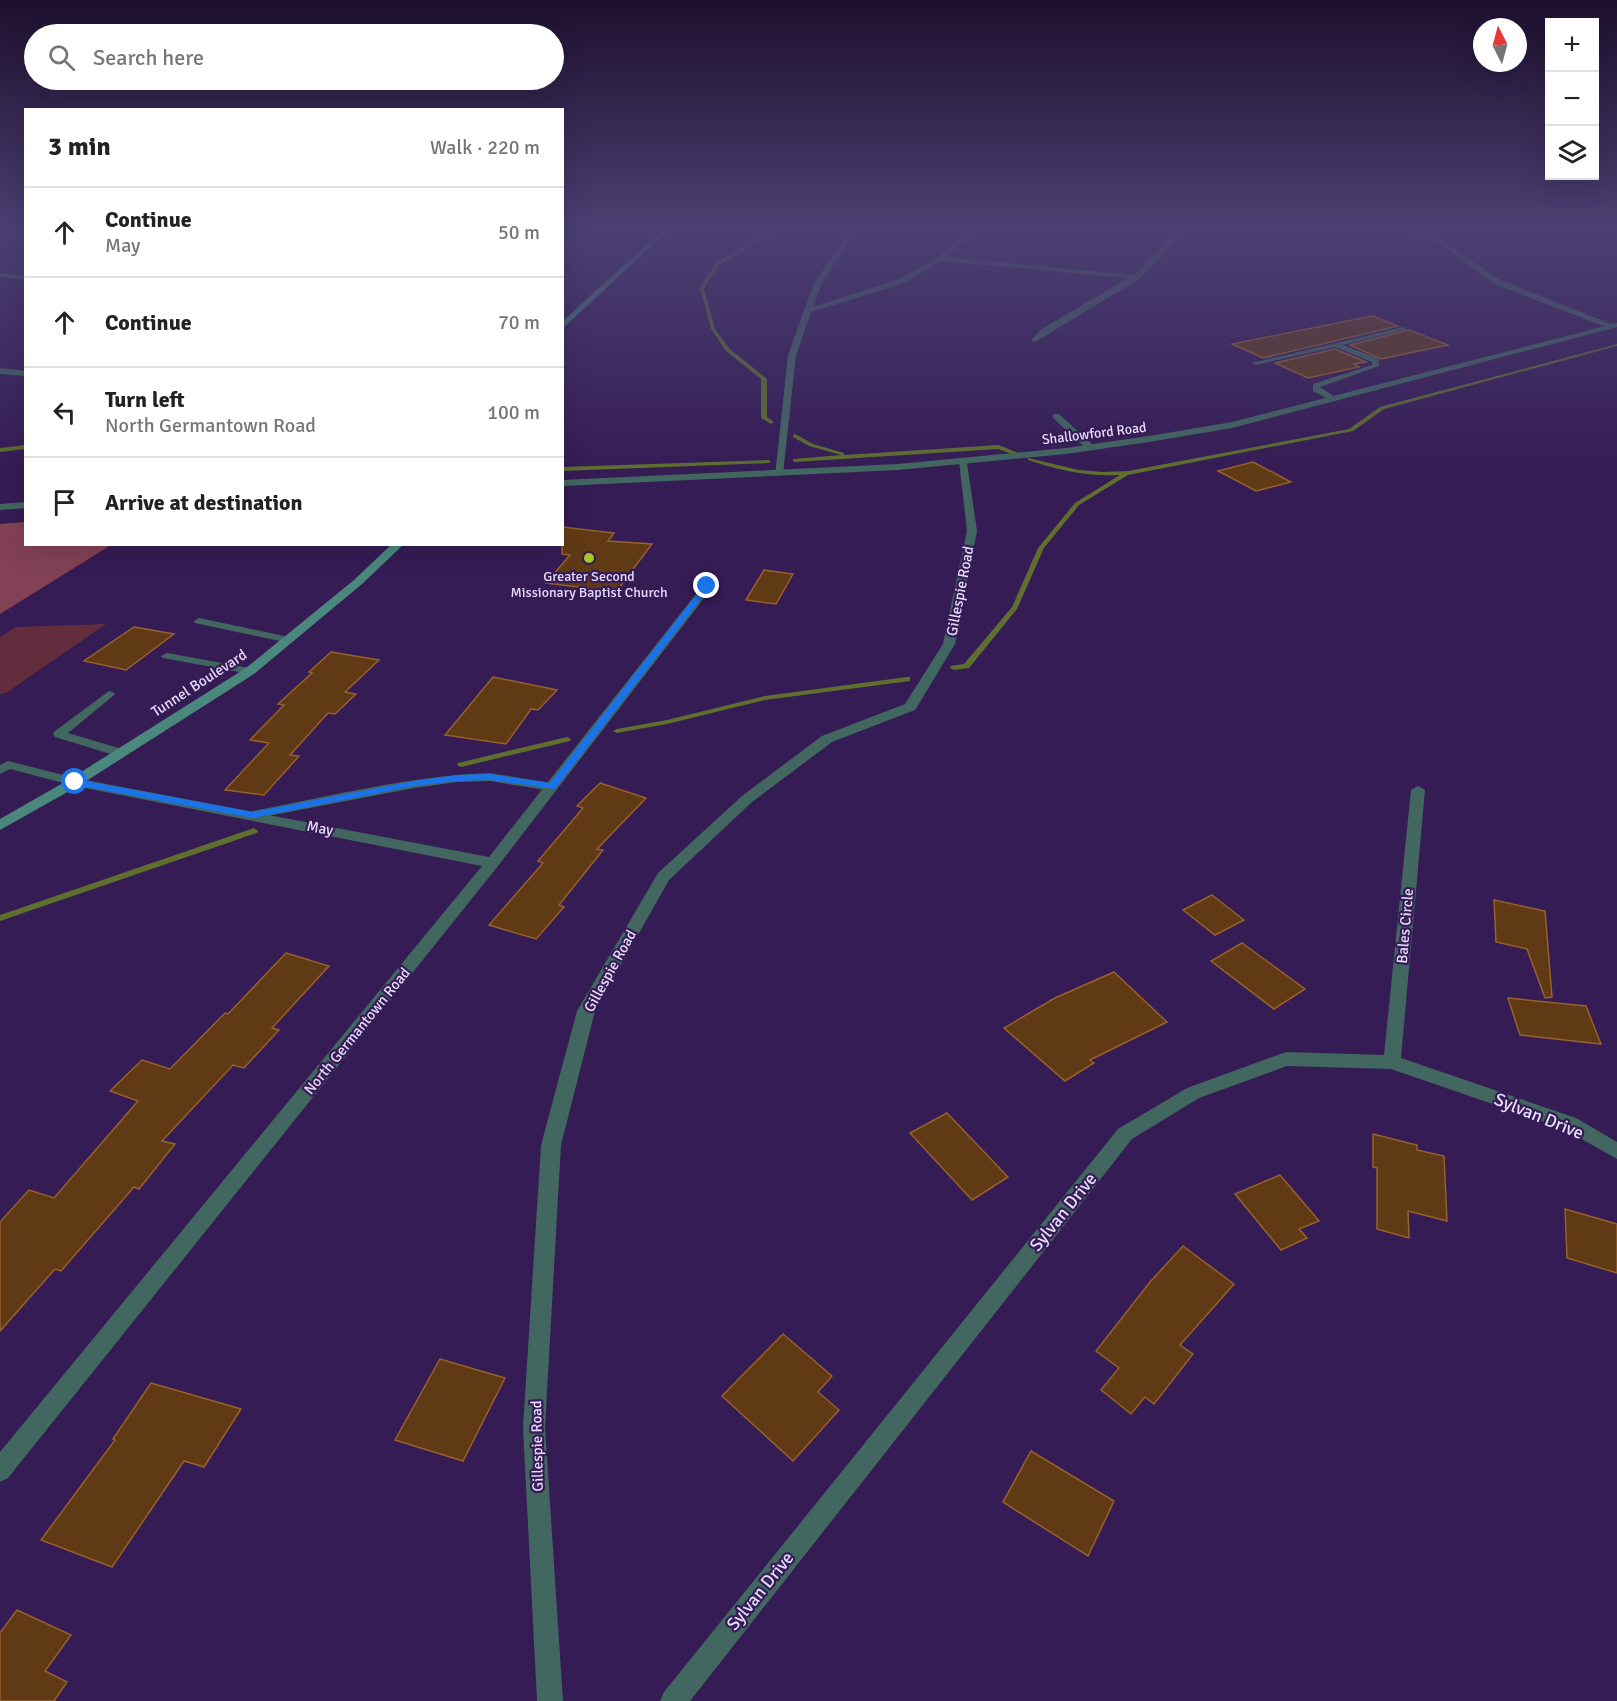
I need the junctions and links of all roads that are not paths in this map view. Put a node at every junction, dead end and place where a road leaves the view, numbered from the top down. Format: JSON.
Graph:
{"nodes":[{"id":1,"x":580,"y":310,"type":"edge"},
{"id":2,"x":1080,"y":310,"type":"edge"},
{"id":3,"x":1575,"y":310,"type":"edge"},
{"id":4,"x":808,"y":311,"type":"edge"},
{"id":5,"x":564,"y":325,"type":"edge"},
{"id":6,"x":1615,"y":325,"type":"edge"},
{"id":7,"x":1402,"y":329,"type":"dead end"},
{"id":8,"x":1035,"y":340,"type":"dead end"},
{"id":9,"x":1336,"y":345,"type":"junction"},
{"id":10,"x":1256,"y":363,"type":"dead end"},
{"id":11,"x":0,"y":371,"type":"edge"},
{"id":12,"x":24,"y":374,"type":"edge"},
{"id":13,"x":1332,"y":399,"type":"junction"},
{"id":14,"x":1056,"y":416,"type":"dead end"},
{"id":15,"x":1090,"y":447,"type":"junction"},
{"id":16,"x":963,"y":463,"type":"junction"},
{"id":17,"x":778,"y":474,"type":"junction"},
{"id":18,"x":564,"y":483,"type":"edge"},
{"id":19,"x":24,"y":506,"type":"edge"},
{"id":20,"x":0,"y":507,"type":"edge"},
{"id":21,"x":397,"y":546,"type":"edge"},
{"id":22,"x":707,"y":586,"type":"dead end"},
{"id":23,"x":199,"y":621,"type":"dead end"},
{"id":24,"x":289,"y":640,"type":"junction"},
{"id":25,"x":167,"y":656,"type":"dead end"},
{"id":26,"x":250,"y":671,"type":"junction"},
{"id":27,"x":109,"y":694,"type":"dead end"},
{"id":28,"x":121,"y":753,"type":"junction"},
{"id":29,"x":0,"y":770,"type":"edge"},
{"id":30,"x":75,"y":782,"type":"junction"},
{"id":31,"x":552,"y":787,"type":"junction"},
{"id":32,"x":1418,"y":790,"type":"dead end"},
{"id":33,"x":253,"y":815,"type":"junction"},
{"id":34,"x":0,"y":825,"type":"edge"},
{"id":35,"x":493,"y":863,"type":"junction"},
{"id":36,"x":1392,"y":1062,"type":"junction"},
{"id":37,"x":1617,"y":1151,"type":"edge"},
{"id":38,"x":0,"y":1470,"type":"edge"},
{"id":39,"x":550,"y":1701,"type":"edge"},
{"id":40,"x":673,"y":1701,"type":"edge"}],
"edges":[{"from":1,"to":5,"type":"main road"},
{"from":2,"to":8,"type":"street"},
{"from":3,"to":6,"type":"street"},
{"from":4,"to":17,"type":"street"},
{"from":6,"to":13,"type":"street","name":"Shallowford Road"},
{"from":7,"to":9,"type":"lane"},
{"from":9,"to":10,"type":"lane"},
{"from":9,"to":13,"type":"lane"},
{"from":11,"to":12,"type":"street"},
{"from":13,"to":15,"type":"street","name":"Shallowford Road"},
{"from":14,"to":15,"type":"lane"},
{"from":15,"to":16,"type":"street","name":"Shallowford Road"},
{"from":16,"to":17,"type":"street","name":"Shallowford Road"},
{"from":16,"to":39,"type":"street","name":"Gillespie Road"},
{"from":17,"to":18,"type":"street","name":"Shallowford Road"},
{"from":19,"to":20,"type":"street"},
{"from":21,"to":24,"type":"main road","name":"Tunnel Boulevard"},
{"from":22,"to":31,"type":"street","name":"North Germantown Road"},
{"from":23,"to":24,"type":"lane"},
{"from":24,"to":26,"type":"main road","name":"Tunnel Boulevard"},
{"from":25,"to":26,"type":"lane"},
{"from":26,"to":28,"type":"main road","name":"Tunnel Boulevard"},
{"from":27,"to":28,"type":"lane"},
{"from":28,"to":30,"type":"main road","name":"Tunnel Boulevard"},
{"from":29,"to":30,"type":"lane"},
{"from":30,"to":33,"type":"street","name":"May"},
{"from":30,"to":34,"type":"main road","name":"Tunnel Boulevard"},
{"from":31,"to":33,"type":"lane"},
{"from":31,"to":35,"type":"street","name":"North Germantown Road"},
{"from":32,"to":36,"type":"street","name":"Bales Circle"},
{"from":33,"to":35,"type":"street","name":"May"},
{"from":35,"to":38,"type":"street","name":"North Germantown Road"},
{"from":36,"to":37,"type":"street","name":"Sylvan Drive"},
{"from":36,"to":40,"type":"street","name":"Sylvan Drive"}]}
